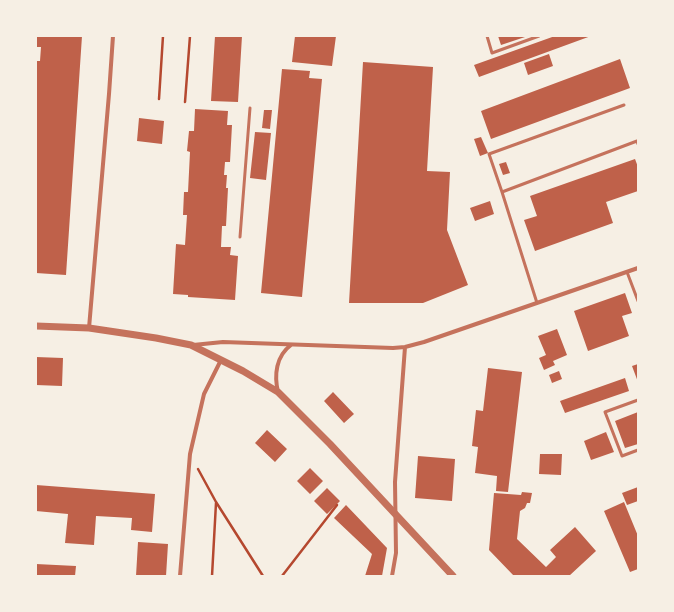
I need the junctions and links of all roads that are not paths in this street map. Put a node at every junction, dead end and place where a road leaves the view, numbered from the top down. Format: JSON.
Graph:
{"nodes":[{"id":1,"x":113,"y":36,"type":"edge"},
{"id":2,"x":487,"y":36,"type":"edge"},
{"id":3,"x":539,"y":36,"type":"edge"},
{"id":4,"x":624,"y":105,"type":"dead end"},
{"id":5,"x":250,"y":108,"type":"dead end"},
{"id":6,"x":638,"y":144,"type":"edge"},
{"id":7,"x":502,"y":192,"type":"junction"},
{"id":8,"x":240,"y":237,"type":"dead end"},
{"id":9,"x":638,"y":268,"type":"edge"},
{"id":10,"x":627,"y":272,"type":"junction"},
{"id":11,"x":638,"y":301,"type":"edge"},
{"id":12,"x":537,"y":303,"type":"junction"},
{"id":13,"x":36,"y":326,"type":"edge"},
{"id":14,"x":89,"y":328,"type":"junction"},
{"id":15,"x":291,"y":344,"type":"junction"},
{"id":16,"x":191,"y":345,"type":"junction"},
{"id":17,"x":405,"y":347,"type":"junction"},
{"id":18,"x":221,"y":360,"type":"junction"},
{"id":19,"x":278,"y":392,"type":"junction"},
{"id":20,"x":638,"y":400,"type":"edge"},
{"id":21,"x":638,"y":450,"type":"edge"},
{"id":22,"x":395,"y":514,"type":"junction"},
{"id":23,"x":180,"y":576,"type":"edge"},
{"id":24,"x":392,"y":576,"type":"edge"},
{"id":25,"x":453,"y":576,"type":"edge"}],
"edges":[{"from":1,"to":14,"type":"street"},
{"from":2,"to":3,"type":"lane"},
{"from":4,"to":7,"type":"lane"},
{"from":5,"to":8,"type":"lane"},
{"from":6,"to":7,"type":"lane"},
{"from":7,"to":12,"type":"lane"},
{"from":9,"to":10,"type":"street"},
{"from":10,"to":11,"type":"lane"},
{"from":10,"to":12,"type":"street"},
{"from":12,"to":17,"type":"street"},
{"from":13,"to":14,"type":"street"},
{"from":14,"to":16,"type":"street"},
{"from":15,"to":16,"type":"street"},
{"from":15,"to":17,"type":"street"},
{"from":15,"to":19,"type":"street"},
{"from":16,"to":18,"type":"street"},
{"from":17,"to":22,"type":"street"},
{"from":18,"to":19,"type":"street"},
{"from":18,"to":23,"type":"street"},
{"from":19,"to":22,"type":"street"},
{"from":20,"to":21,"type":"lane"},
{"from":22,"to":24,"type":"street"},
{"from":22,"to":25,"type":"street"}]}
